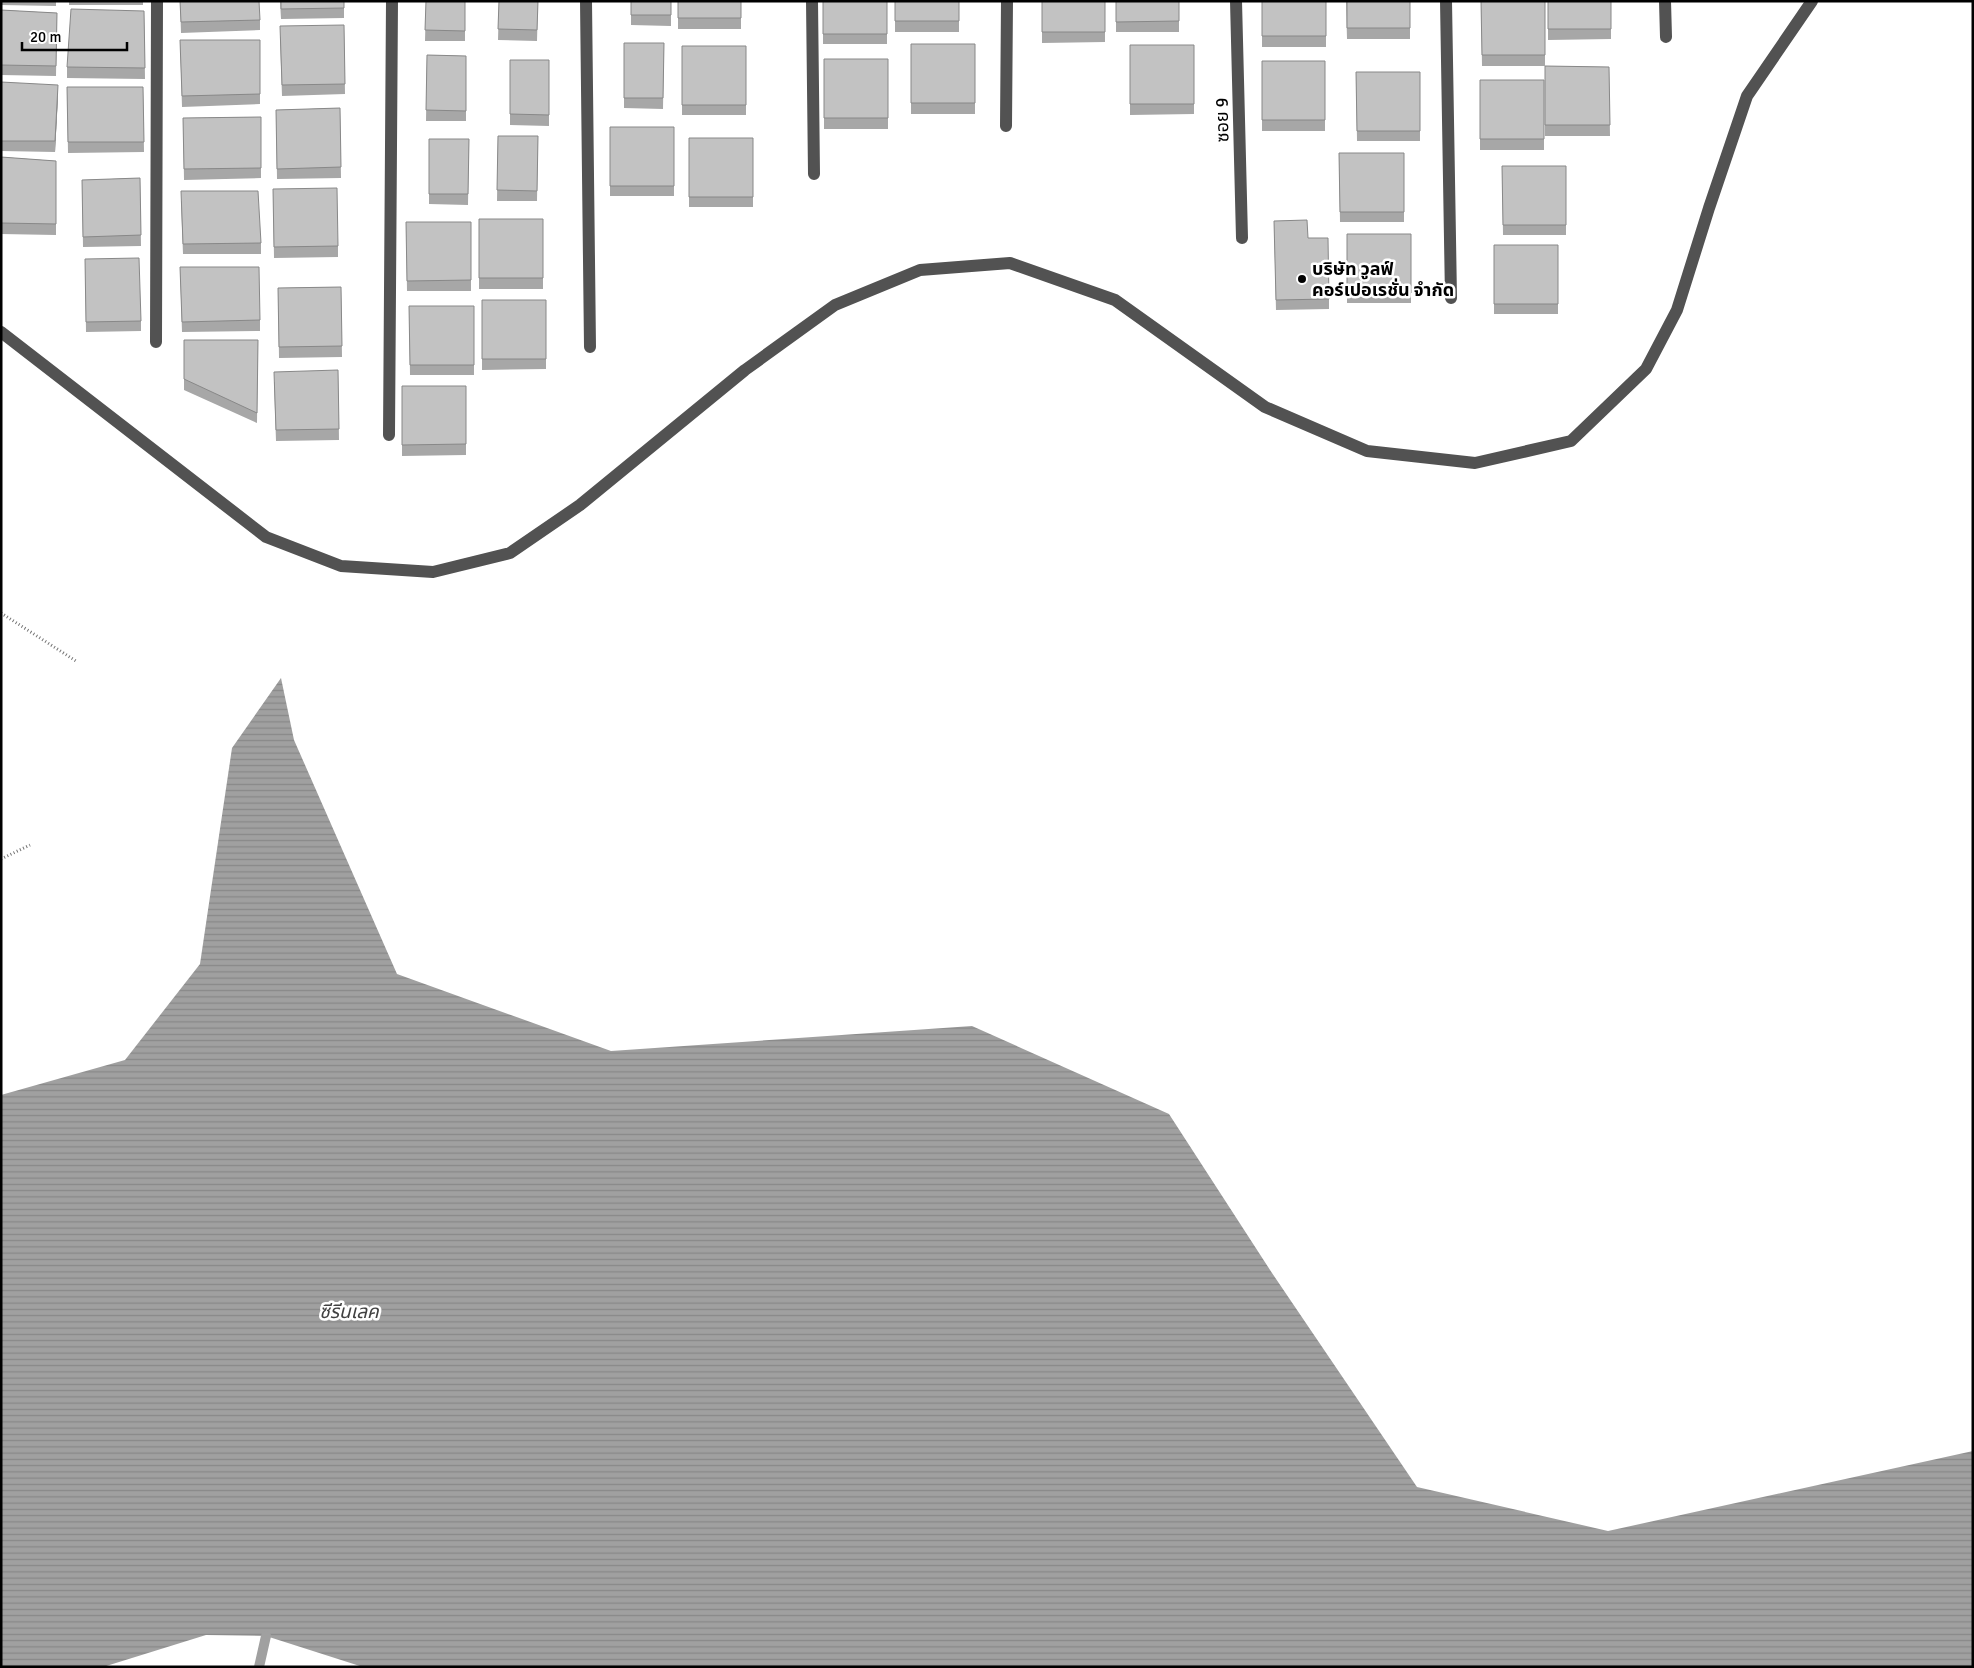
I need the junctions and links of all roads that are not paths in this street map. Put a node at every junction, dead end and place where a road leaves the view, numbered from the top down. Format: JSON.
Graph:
{"nodes":[{"id":1,"x":157,"y":1,"type":"edge"},
{"id":2,"x":392,"y":1,"type":"edge"},
{"id":3,"x":586,"y":1,"type":"edge"},
{"id":4,"x":812,"y":1,"type":"edge"},
{"id":5,"x":1007,"y":1,"type":"edge"},
{"id":6,"x":1236,"y":1,"type":"edge"},
{"id":7,"x":1446,"y":1,"type":"edge"},
{"id":8,"x":1665,"y":1,"type":"edge"},
{"id":9,"x":1812,"y":1,"type":"edge"},
{"id":10,"x":1666,"y":37,"type":"dead end"},
{"id":11,"x":1006,"y":126,"type":"dead end"},
{"id":12,"x":814,"y":174,"type":"dead end"},
{"id":13,"x":1242,"y":238,"type":"dead end"},
{"id":14,"x":1451,"y":298,"type":"dead end"},
{"id":15,"x":1,"y":332,"type":"edge"},
{"id":16,"x":156,"y":342,"type":"dead end"},
{"id":17,"x":590,"y":347,"type":"dead end"},
{"id":18,"x":389,"y":435,"type":"dead end"}],
"edges":[{"from":1,"to":16,"type":"street"},
{"from":2,"to":18,"type":"street"},
{"from":3,"to":17,"type":"street"},
{"from":4,"to":12,"type":"street"},
{"from":5,"to":11,"type":"street"},
{"from":6,"to":13,"type":"street","name":"ซอย 9"},
{"from":7,"to":14,"type":"street"},
{"from":8,"to":10,"type":"street"},
{"from":9,"to":15,"type":"street"}]}
